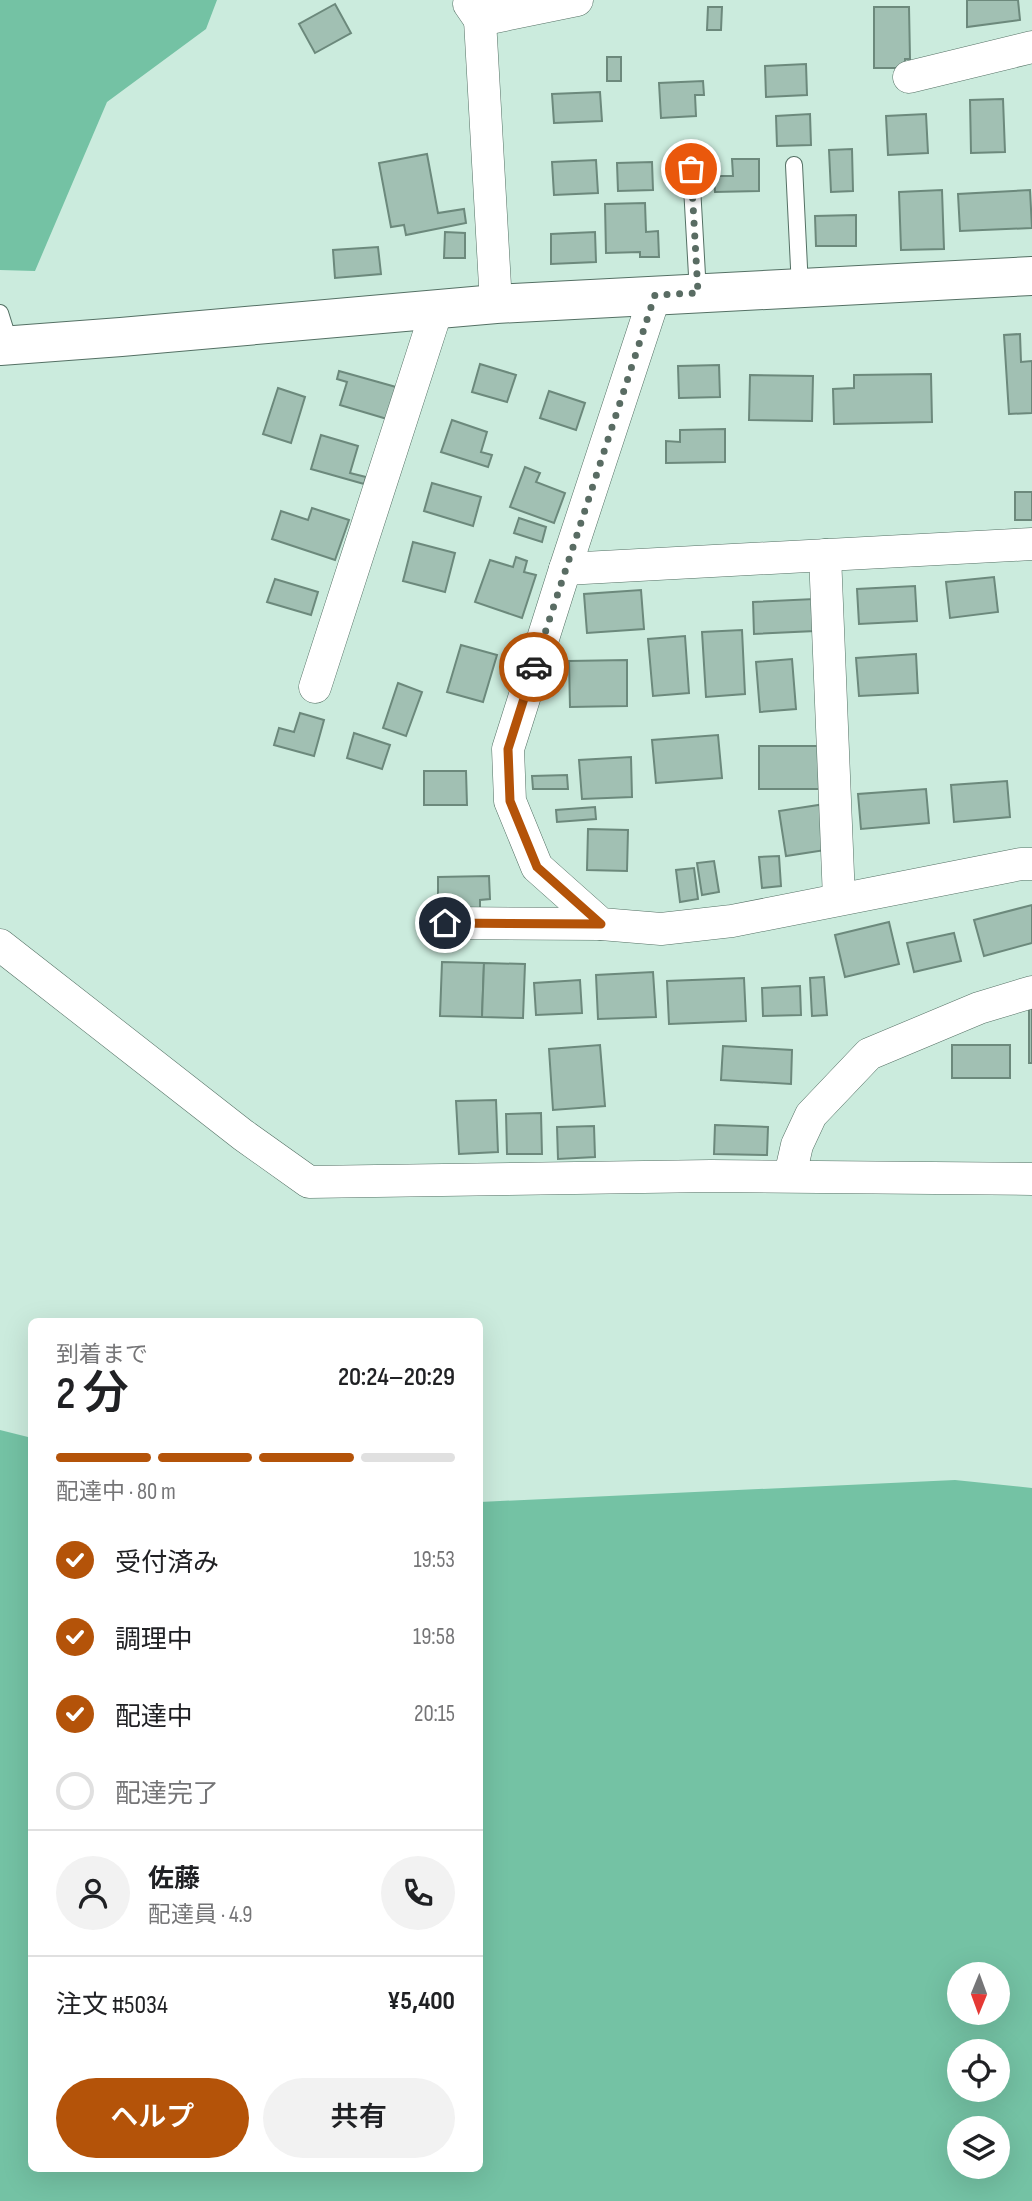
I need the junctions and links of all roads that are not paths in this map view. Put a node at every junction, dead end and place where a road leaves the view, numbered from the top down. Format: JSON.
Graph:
{"nodes":[{"id":1,"x":577,"y":0,"type":"edge"},
{"id":2,"x":476,"y":7,"type":"edge"},
{"id":3,"x":1032,"y":47,"type":"edge"},
{"id":4,"x":909,"y":77,"type":"dead end"},
{"id":5,"x":794,"y":165,"type":"dead end"},
{"id":6,"x":691,"y":169,"type":"dead end"},
{"id":7,"x":1032,"y":276,"type":"edge"},
{"id":8,"x":800,"y":288,"type":"junction"},
{"id":9,"x":698,"y":293,"type":"junction"},
{"id":10,"x":655,"y":295,"type":"junction"},
{"id":11,"x":496,"y":304,"type":"junction"},
{"id":12,"x":437,"y":309,"type":"junction"},
{"id":13,"x":3,"y":334,"type":"edge"},
{"id":14,"x":1032,"y":544,"type":"edge"},
{"id":15,"x":825,"y":555,"type":"junction"},
{"id":16,"x":565,"y":569,"type":"junction"},
{"id":17,"x":315,"y":687,"type":"dead end"},
{"id":18,"x":1032,"y":864,"type":"edge"},
{"id":19,"x":839,"y":899,"type":"junction"},
{"id":20,"x":445,"y":923,"type":"dead end"},
{"id":21,"x":601,"y":924,"type":"junction"},
{"id":22,"x":0,"y":945,"type":"edge"},
{"id":23,"x":1032,"y":992,"type":"edge"},
{"id":24,"x":790,"y":1176,"type":"junction"},
{"id":25,"x":1032,"y":1179,"type":"edge"}],
"edges":[{"from":1,"to":2,"type":"street"},
{"from":2,"to":11,"type":"street"},
{"from":3,"to":4,"type":"street"},
{"from":5,"to":8,"type":"lane"},
{"from":6,"to":9,"type":"lane"},
{"from":7,"to":8,"type":"street"},
{"from":8,"to":9,"type":"street"},
{"from":9,"to":10,"type":"street"},
{"from":10,"to":11,"type":"street"},
{"from":10,"to":16,"type":"street"},
{"from":11,"to":12,"type":"street"},
{"from":12,"to":13,"type":"street"},
{"from":12,"to":17,"type":"street"},
{"from":14,"to":15,"type":"street"},
{"from":15,"to":16,"type":"street"},
{"from":15,"to":19,"type":"street"},
{"from":16,"to":21,"type":"street"},
{"from":18,"to":19,"type":"street"},
{"from":19,"to":21,"type":"street"},
{"from":20,"to":21,"type":"street"},
{"from":22,"to":24,"type":"street"},
{"from":23,"to":24,"type":"street"},
{"from":24,"to":25,"type":"street"}]}
